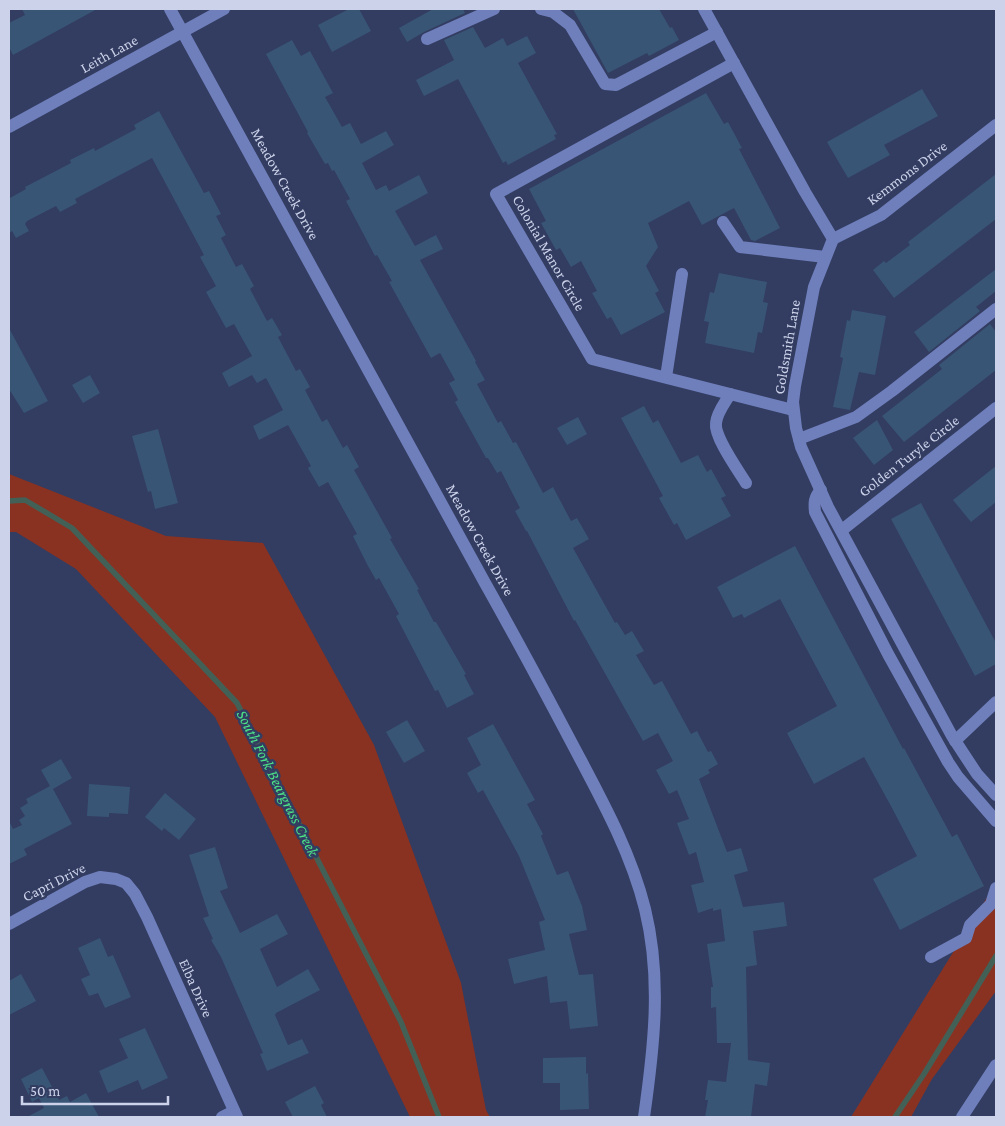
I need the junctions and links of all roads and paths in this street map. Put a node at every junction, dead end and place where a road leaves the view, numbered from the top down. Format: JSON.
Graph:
{"nodes":[{"id":1,"x":170,"y":9,"type":"edge"},
{"id":2,"x":224,"y":9,"type":"edge"},
{"id":3,"x":494,"y":9,"type":"edge"},
{"id":4,"x":541,"y":9,"type":"edge"},
{"id":5,"x":704,"y":9,"type":"edge"},
{"id":6,"x":183,"y":32,"type":"junction"},
{"id":7,"x":717,"y":32,"type":"junction"},
{"id":8,"x":427,"y":39,"type":"dead end"},
{"id":9,"x":734,"y":63,"type":"junction"},
{"id":10,"x":996,"y":125,"type":"edge"},
{"id":11,"x":9,"y":127,"type":"edge"},
{"id":12,"x":723,"y":222,"type":"dead end"},
{"id":13,"x":833,"y":239,"type":"junction"},
{"id":14,"x":825,"y":257,"type":"junction"},
{"id":15,"x":682,"y":274,"type":"dead end"},
{"id":16,"x":996,"y":309,"type":"edge"},
{"id":17,"x":666,"y":378,"type":"junction"},
{"id":18,"x":730,"y":394,"type":"junction"},
{"id":19,"x":996,"y":408,"type":"edge"},
{"id":20,"x":793,"y":410,"type":"junction"},
{"id":21,"x":799,"y":439,"type":"junction"},
{"id":22,"x":746,"y":483,"type":"dead end"},
{"id":23,"x":821,"y":490,"type":"junction"},
{"id":24,"x":842,"y":530,"type":"junction"},
{"id":25,"x":996,"y":702,"type":"edge"},
{"id":26,"x":955,"y":741,"type":"junction"},
{"id":27,"x":996,"y":796,"type":"edge"},
{"id":28,"x":996,"y":821,"type":"edge"},
{"id":29,"x":116,"y":879,"type":"joint"},
{"id":30,"x":996,"y":888,"type":"edge"},
{"id":31,"x":9,"y":924,"type":"edge"},
{"id":32,"x":931,"y":957,"type":"dead end"},
{"id":33,"x":996,"y":1065,"type":"edge"},
{"id":34,"x":236,"y":1114,"type":"edge"},
{"id":35,"x":222,"y":1117,"type":"edge"},
{"id":36,"x":644,"y":1117,"type":"edge"},
{"id":37,"x":962,"y":1117,"type":"edge"}],
"edges":[{"from":1,"to":6,"type":"street","name":"Meadow Creek Drive"},
{"from":2,"to":6,"type":"street","name":"Leith Lane"},
{"from":3,"to":8,"type":"street"},
{"from":4,"to":7,"type":"street"},
{"from":5,"to":7,"type":"street"},
{"from":6,"to":11,"type":"street","name":"Leith Lane"},
{"from":6,"to":36,"type":"street","name":"Meadow Creek Drive"},
{"from":7,"to":9,"type":"street"},
{"from":9,"to":13,"type":"street"},
{"from":9,"to":17,"type":"street","name":"Colonial Manor Circle"},
{"from":10,"to":13,"type":"street","name":"Kemmons Drive"},
{"from":12,"to":14,"type":"street"},
{"from":13,"to":14,"type":"street","name":"Goldsmith Lane"},
{"from":14,"to":20,"type":"street","name":"Goldsmith Lane"},
{"from":15,"to":17,"type":"street"},
{"from":16,"to":21,"type":"street"},
{"from":17,"to":18,"type":"street","name":"Colonial Manor Circle"},
{"from":18,"to":20,"type":"street","name":"Colonial Manor Circle"},
{"from":18,"to":22,"type":"street"},
{"from":19,"to":24,"type":"street","name":"Golden Turyle Circle"},
{"from":20,"to":21,"type":"street","name":"Goldsmith Lane"},
{"from":21,"to":23,"type":"street","name":"Goldsmith Lane"},
{"from":23,"to":24,"type":"street","name":"Goldsmith Lane"},
{"from":23,"to":28,"type":"street"},
{"from":24,"to":26,"type":"street","name":"Goldsmith Lane"},
{"from":25,"to":26,"type":"street"},
{"from":26,"to":27,"type":"street","name":"Goldsmith Lane"},
{"from":29,"to":31,"type":"street","name":"Capri Drive"},
{"from":29,"to":34,"type":"street","name":"Elba Drive"},
{"from":30,"to":32,"type":"street"},
{"from":33,"to":37,"type":"street"},
{"from":34,"to":35,"type":"street"}]}
